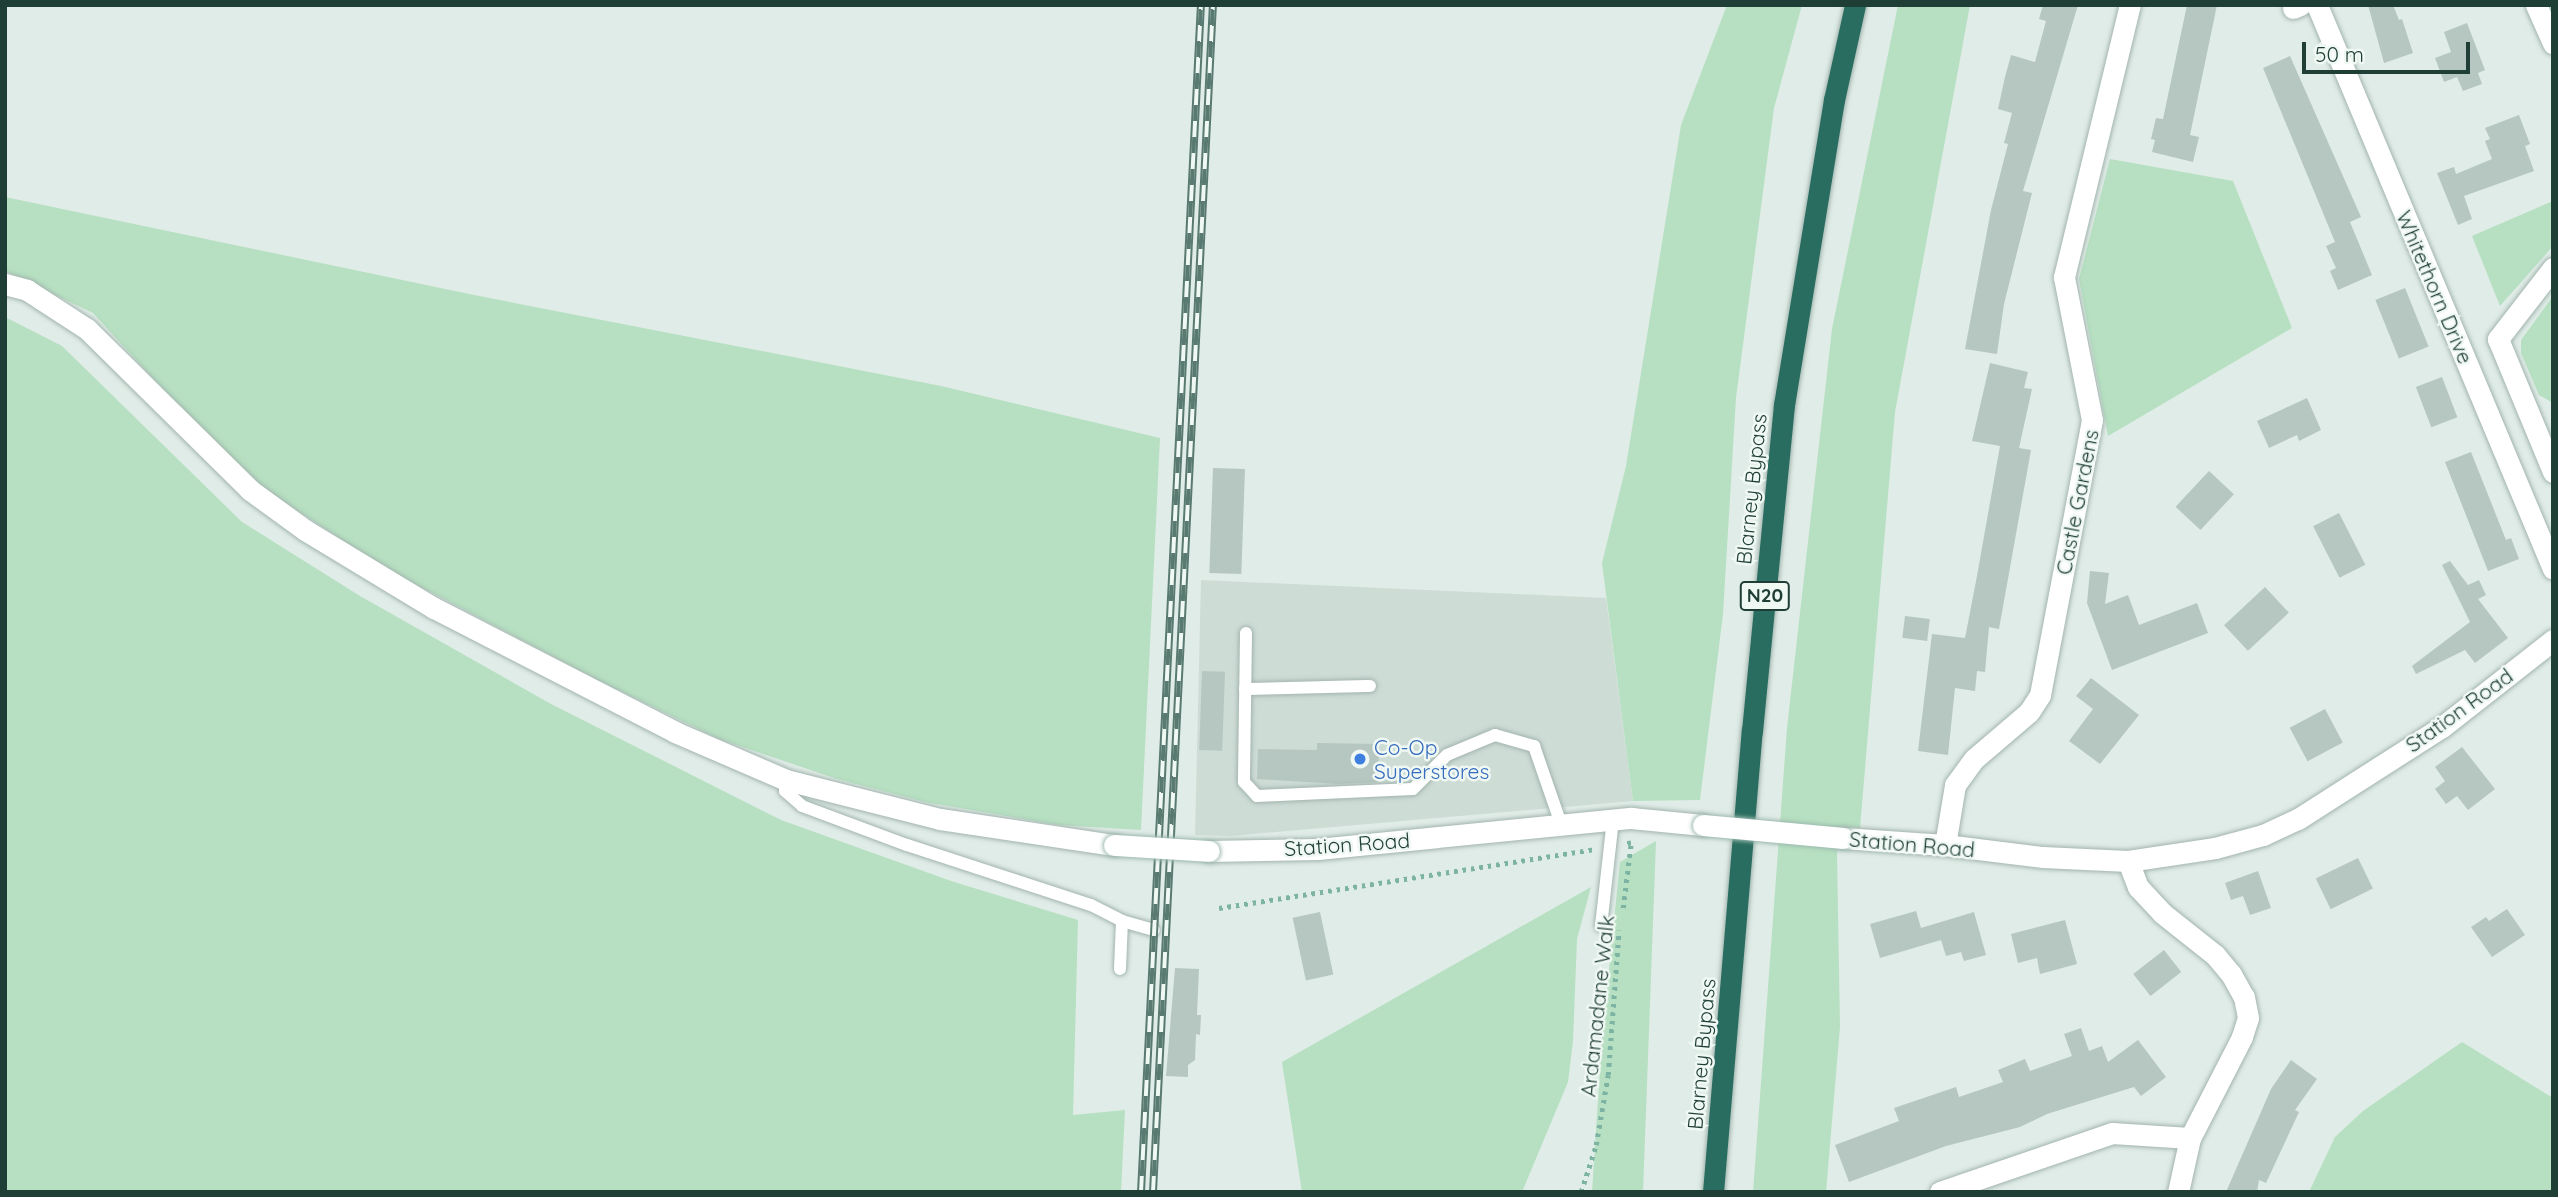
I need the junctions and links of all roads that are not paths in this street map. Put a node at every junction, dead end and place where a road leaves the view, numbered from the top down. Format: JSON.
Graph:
{"nodes":[{"id":1,"x":1855,"y":5,"type":"edge"},
{"id":2,"x":2130,"y":5,"type":"edge"},
{"id":3,"x":2317,"y":5,"type":"edge"},
{"id":4,"x":2536,"y":5,"type":"edge"},
{"id":5,"x":2553,"y":43,"type":"edge"},
{"id":6,"x":2553,"y":268,"type":"edge"},
{"id":7,"x":5,"y":284,"type":"edge"},
{"id":8,"x":2547,"y":435,"type":"edge"},
{"id":9,"x":2553,"y":471,"type":"edge"},
{"id":10,"x":2553,"y":569,"type":"edge"},
{"id":11,"x":1245,"y":633,"type":"dead end"},
{"id":12,"x":2553,"y":640,"type":"edge"},
{"id":13,"x":1370,"y":686,"type":"dead end"},
{"id":14,"x":1245,"y":690,"type":"junction"},
{"id":15,"x":786,"y":780,"type":"junction"},
{"id":16,"x":1613,"y":819,"type":"junction"},
{"id":17,"x":1561,"y":824,"type":"junction"},
{"id":18,"x":1945,"y":845,"type":"junction"},
{"id":19,"x":2128,"y":861,"type":"junction"},
{"id":20,"x":1122,"y":920,"type":"junction"},
{"id":21,"x":1601,"y":926,"type":"dead end"},
{"id":22,"x":1154,"y":930,"type":"dead end"},
{"id":23,"x":1120,"y":969,"type":"dead end"},
{"id":24,"x":2190,"y":1138,"type":"junction"},
{"id":25,"x":1713,"y":1192,"type":"edge"},
{"id":26,"x":1940,"y":1192,"type":"edge"},
{"id":27,"x":2178,"y":1192,"type":"edge"}],
"edges":[{"from":1,"to":25,"type":"highway","name":"Blarney Bypass","number":"N20"},
{"from":2,"to":18,"type":"street","name":"Castle Gardens"},
{"from":3,"to":10,"type":"street","name":"Whitethorn Drive"},
{"from":4,"to":5,"type":"street"},
{"from":6,"to":8,"type":"street"},
{"from":7,"to":15,"type":"street","name":"Station Road"},
{"from":8,"to":9,"type":"street"},
{"from":11,"to":14,"type":"lane"},
{"from":12,"to":19,"type":"street","name":"Station Road"},
{"from":13,"to":14,"type":"lane"},
{"from":14,"to":17,"type":"lane"},
{"from":15,"to":17,"type":"street","name":"Station Road","bridge":true},
{"from":15,"to":20,"type":"lane"},
{"from":16,"to":17,"type":"street","name":"Station Road"},
{"from":16,"to":18,"type":"street","name":"Station Road","bridge":true},
{"from":16,"to":21,"type":"lane"},
{"from":18,"to":19,"type":"street","name":"Station Road"},
{"from":19,"to":24,"type":"street"},
{"from":20,"to":22,"type":"lane"},
{"from":20,"to":23,"type":"lane"},
{"from":24,"to":26,"type":"street"},
{"from":24,"to":27,"type":"street"}]}
